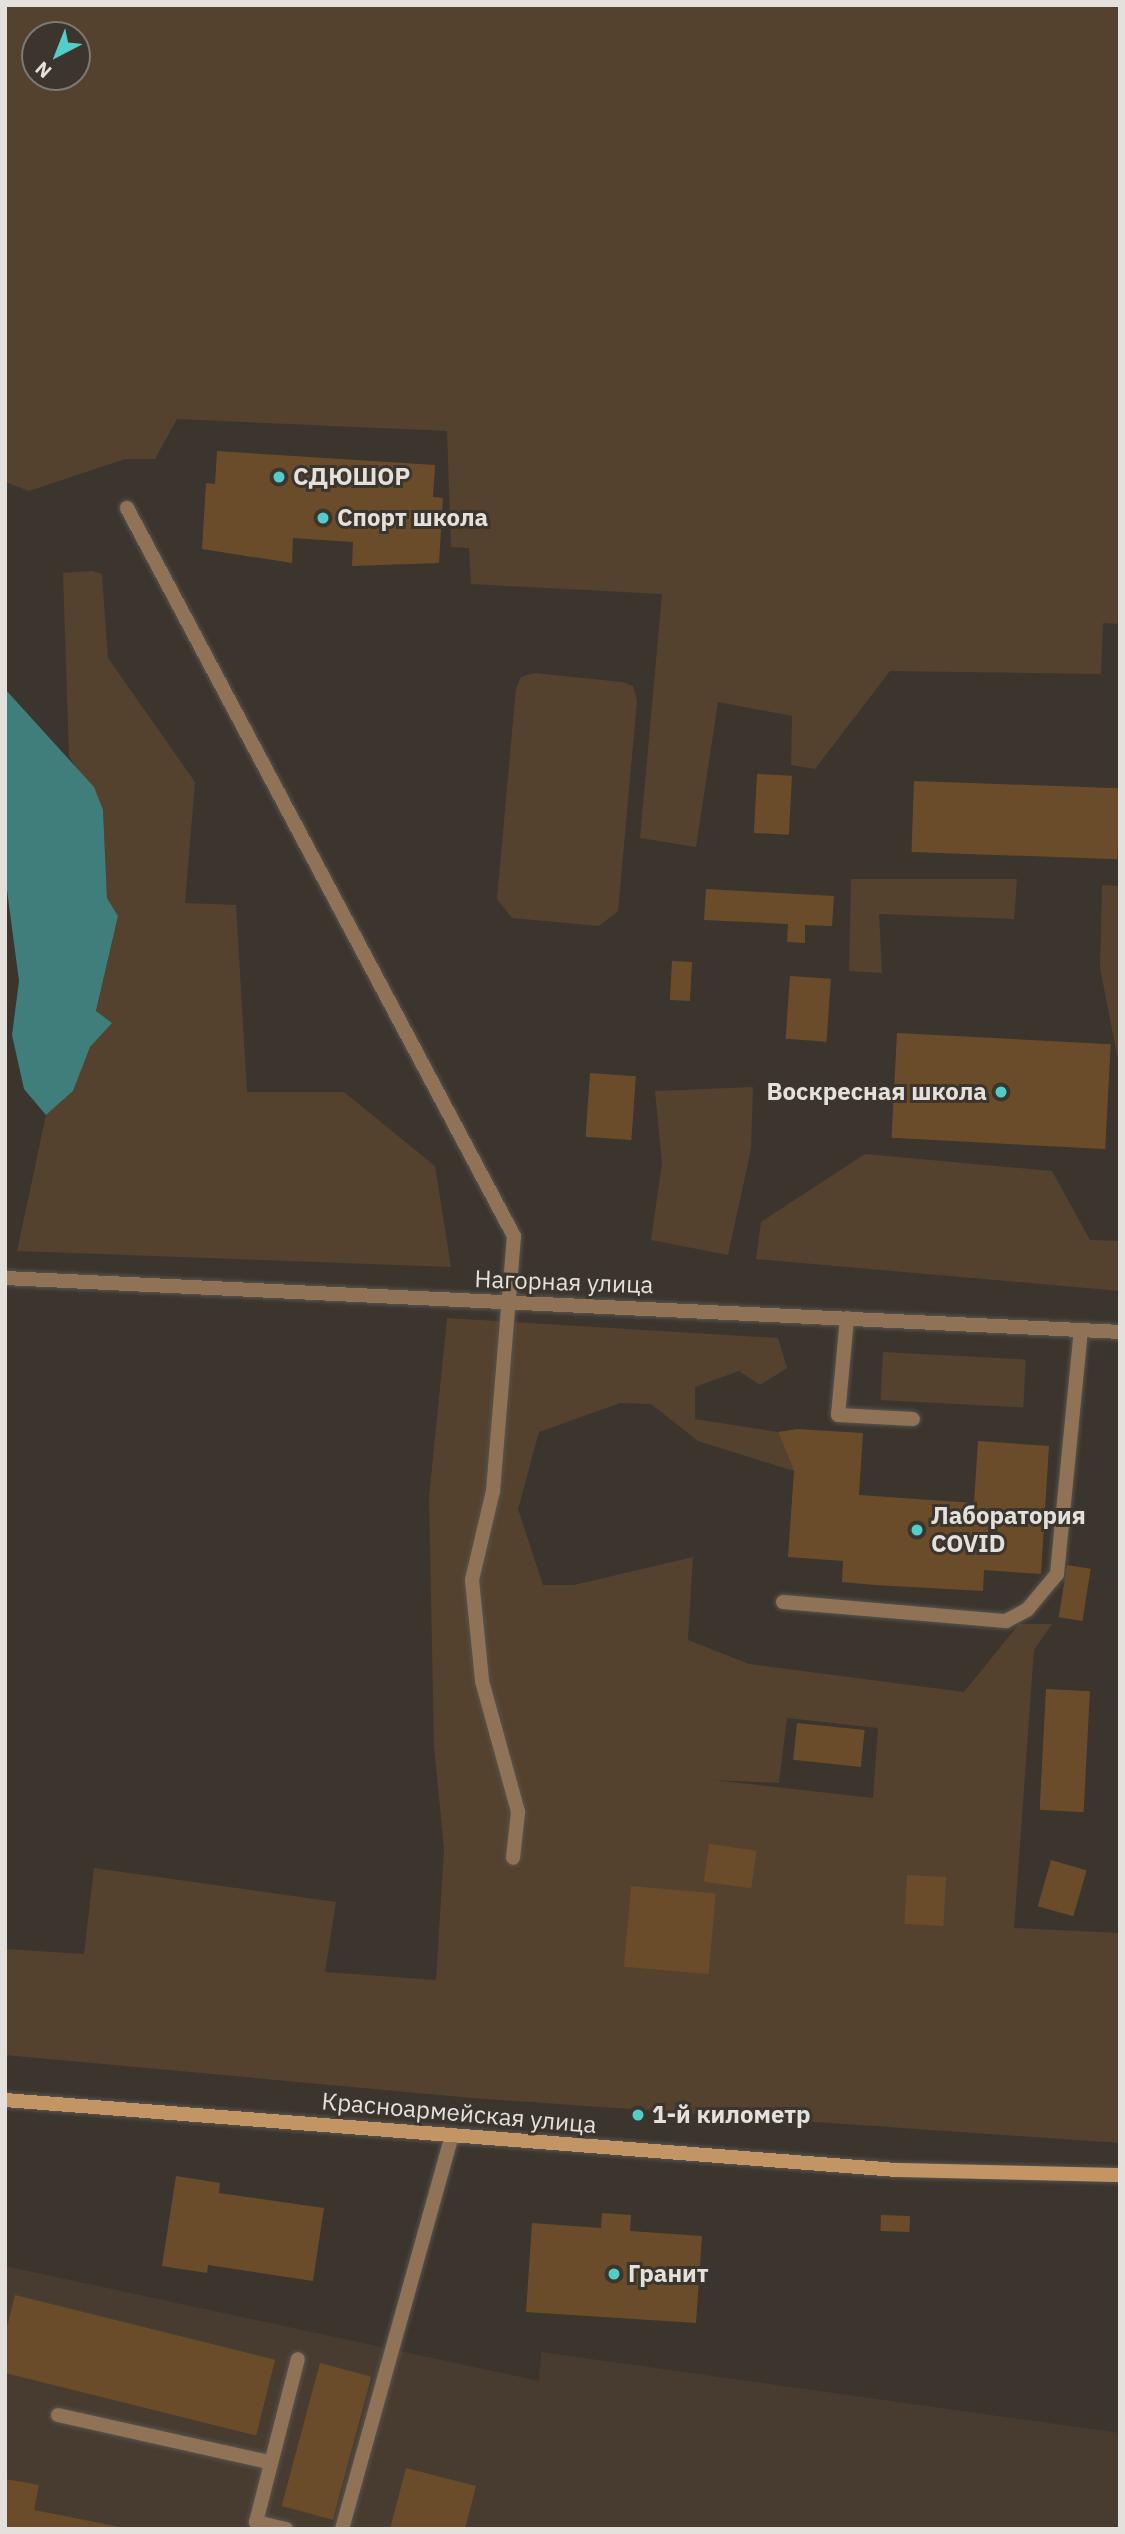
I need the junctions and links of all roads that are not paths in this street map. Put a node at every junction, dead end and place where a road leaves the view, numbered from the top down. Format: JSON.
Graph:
{"nodes":[{"id":1,"x":127,"y":508,"type":"dead end"},
{"id":2,"x":5,"y":1278,"type":"edge"},
{"id":3,"x":507,"y":1302,"type":"junction"},
{"id":4,"x":847,"y":1318,"type":"junction"},
{"id":5,"x":1082,"y":1330,"type":"junction"},
{"id":6,"x":1120,"y":1332,"type":"edge"},
{"id":7,"x":913,"y":1419,"type":"dead end"},
{"id":8,"x":783,"y":1602,"type":"dead end"},
{"id":9,"x":513,"y":1858,"type":"dead end"},
{"id":10,"x":5,"y":2100,"type":"edge"},
{"id":11,"x":452,"y":2135,"type":"junction"},
{"id":12,"x":1120,"y":2175,"type":"edge"},
{"id":13,"x":298,"y":2359,"type":"dead end"},
{"id":14,"x":58,"y":2415,"type":"dead end"},
{"id":15,"x":268,"y":2462,"type":"junction"},
{"id":16,"x":286,"y":2529,"type":"edge"},
{"id":17,"x":342,"y":2529,"type":"edge"}],
"edges":[{"from":1,"to":3,"type":"lane"},
{"from":2,"to":3,"type":"lane","name":"Нагорная улица"},
{"from":3,"to":4,"type":"lane","name":"Нагорная улица"},
{"from":3,"to":9,"type":"lane"},
{"from":4,"to":5,"type":"lane","name":"Нагорная улица"},
{"from":4,"to":7,"type":"lane"},
{"from":5,"to":6,"type":"lane","name":"Нагорная улица"},
{"from":5,"to":8,"type":"lane"},
{"from":10,"to":11,"type":"street","name":"Красноармейская улица"},
{"from":11,"to":12,"type":"street","name":"Красноармейская улица"},
{"from":11,"to":17,"type":"lane"},
{"from":13,"to":15,"type":"lane"},
{"from":14,"to":15,"type":"lane"},
{"from":15,"to":16,"type":"lane"}]}
